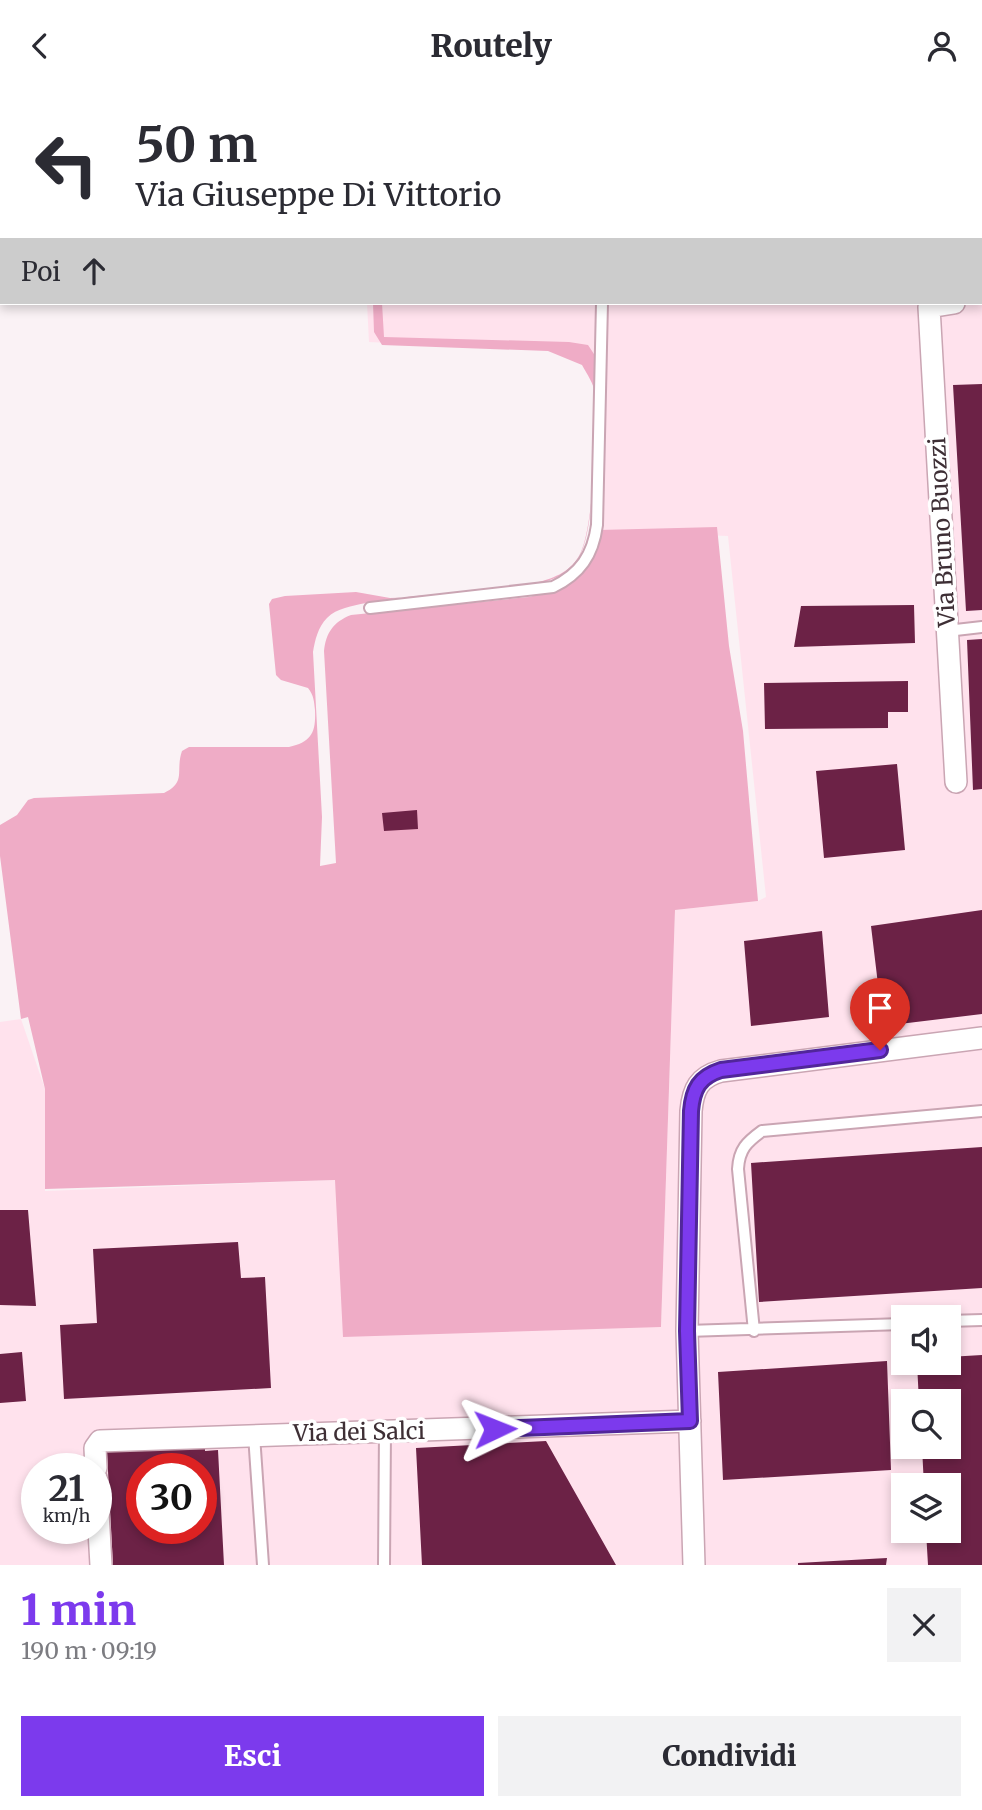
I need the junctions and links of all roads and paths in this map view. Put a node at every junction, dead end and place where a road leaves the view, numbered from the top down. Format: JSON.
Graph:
{"nodes":[{"id":1,"x":601,"y":305,"type":"edge"},
{"id":2,"x":942,"y":305,"type":"edge"},
{"id":3,"x":370,"y":608,"type":"dead end"},
{"id":4,"x":982,"y":627,"type":"edge"},
{"id":5,"x":947,"y":631,"type":"junction"},
{"id":6,"x":956,"y":782,"type":"dead end"},
{"id":7,"x":982,"y":1038,"type":"edge"},
{"id":8,"x":982,"y":1111,"type":"edge"},
{"id":9,"x":982,"y":1320,"type":"edge"},
{"id":10,"x":961,"y":1321,"type":"edge"},
{"id":11,"x":891,"y":1325,"type":"edge"},
{"id":12,"x":687,"y":1331,"type":"junction"},
{"id":13,"x":754,"y":1331,"type":"junction"},
{"id":14,"x":690,"y":1421,"type":"junction"},
{"id":15,"x":385,"y":1431,"type":"junction"},
{"id":16,"x":254,"y":1434,"type":"junction"},
{"id":17,"x":95,"y":1453,"type":"edge"},
{"id":18,"x":100,"y":1544,"type":"edge"},
{"id":19,"x":101,"y":1565,"type":"edge"},
{"id":20,"x":262,"y":1565,"type":"edge"},
{"id":21,"x":383,"y":1565,"type":"edge"},
{"id":22,"x":694,"y":1565,"type":"edge"}],
"edges":[{"from":1,"to":3,"type":"lane"},
{"from":2,"to":5,"type":"street","name":"Via Bruno Buozzi"},
{"from":4,"to":5,"type":"lane"},
{"from":5,"to":6,"type":"street","name":"Via Bruno Buozzi"},
{"from":7,"to":12,"type":"street"},
{"from":8,"to":13,"type":"lane"},
{"from":9,"to":10,"type":"lane"},
{"from":11,"to":13,"type":"lane"},
{"from":12,"to":13,"type":"lane"},
{"from":12,"to":14,"type":"street"},
{"from":14,"to":15,"type":"street","name":"Via dei Salci"},
{"from":14,"to":22,"type":"street"},
{"from":15,"to":16,"type":"street","name":"Via dei Salci"},
{"from":15,"to":21,"type":"lane"},
{"from":16,"to":17,"type":"street","name":"Via dei Salci"},
{"from":16,"to":20,"type":"lane"},
{"from":18,"to":19,"type":"street"}]}
